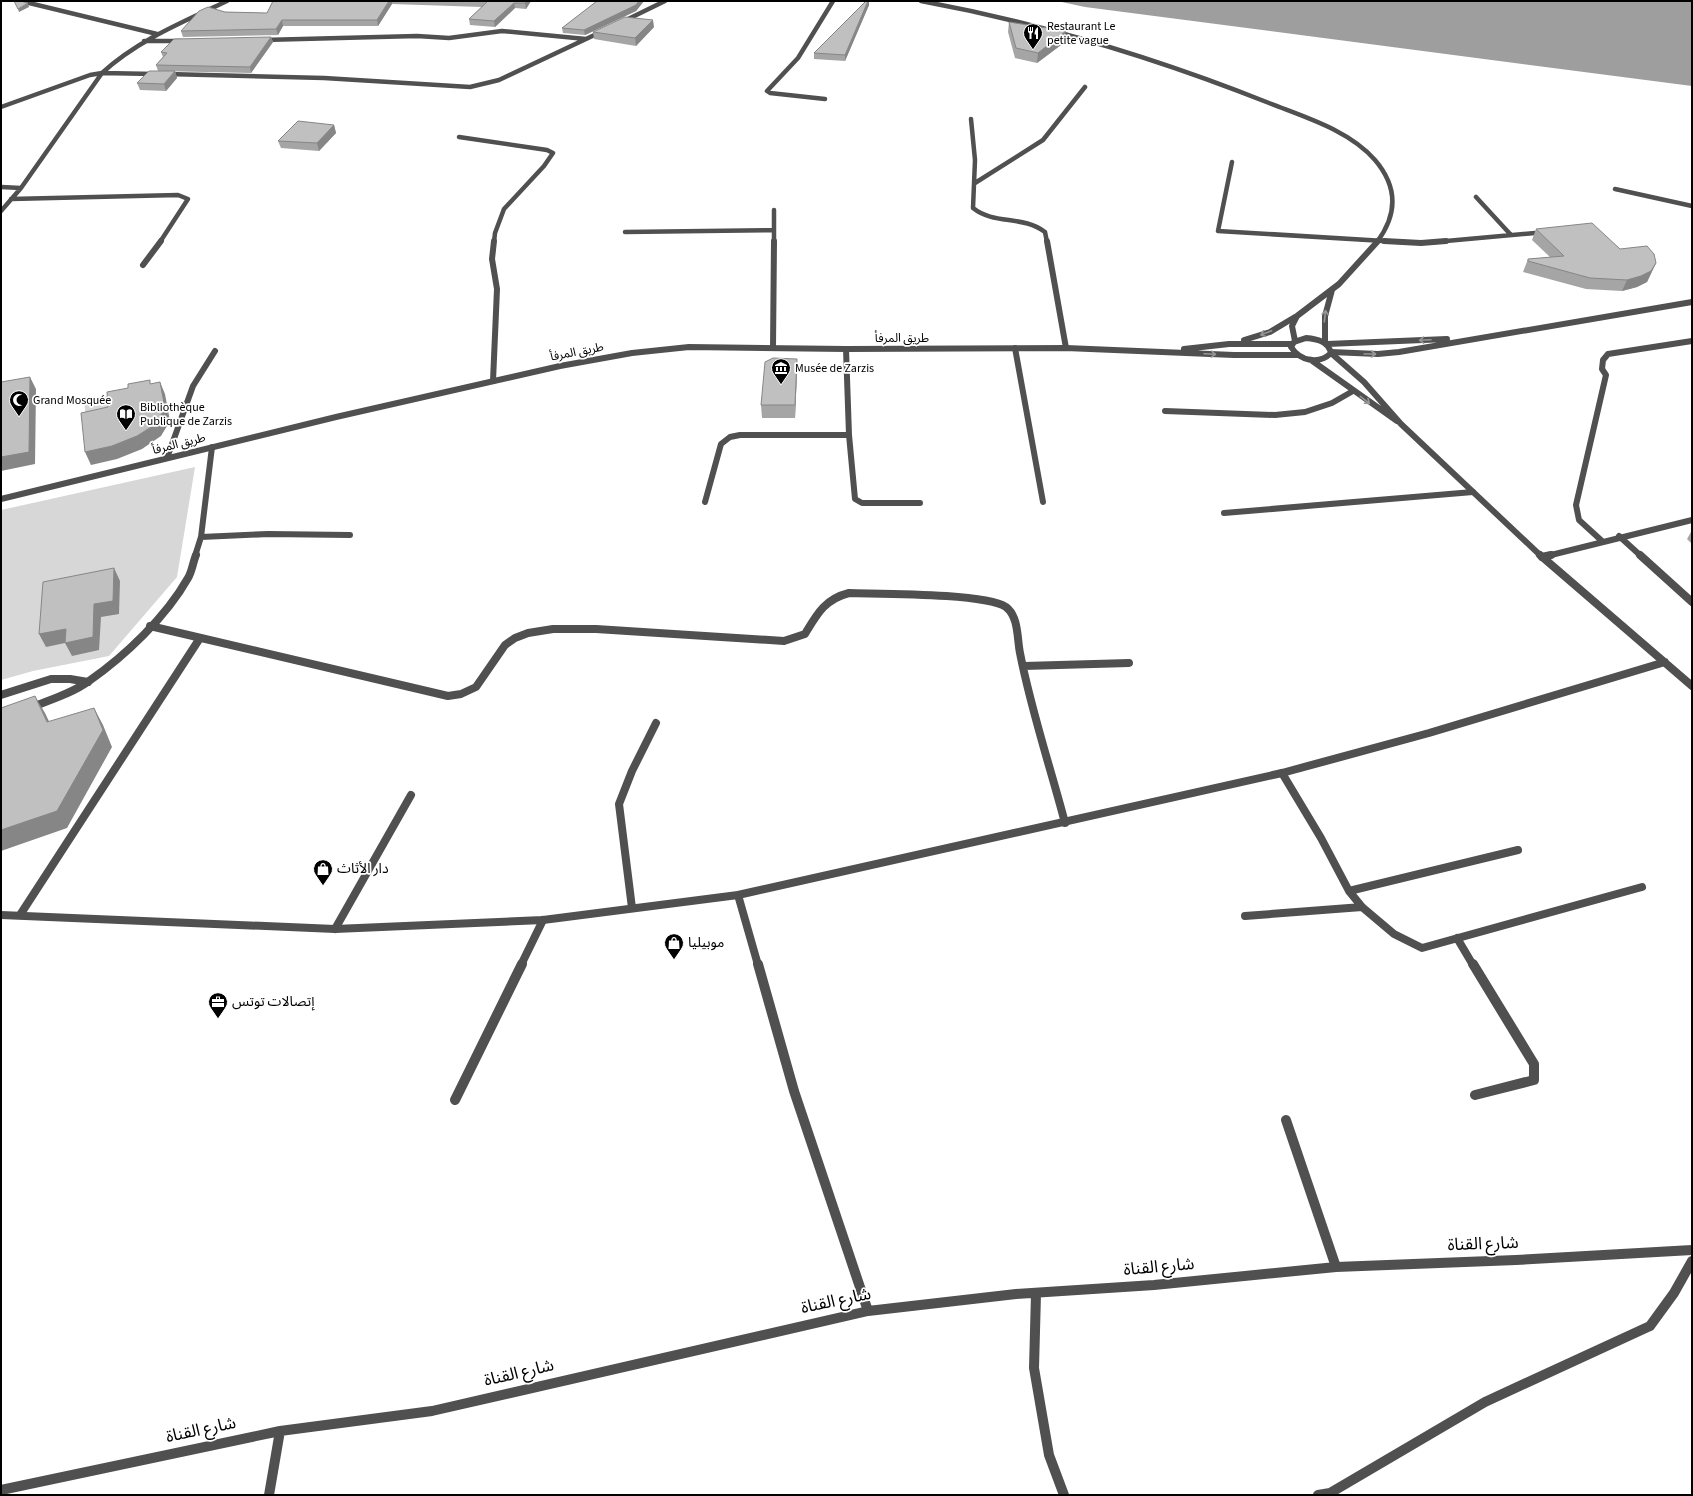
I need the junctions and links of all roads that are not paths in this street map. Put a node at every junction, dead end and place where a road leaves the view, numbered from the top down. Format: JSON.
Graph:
{"nodes":[{"id":1,"x":21,"y":1,"type":"edge"},
{"id":2,"x":227,"y":1,"type":"edge"},
{"id":3,"x":664,"y":1,"type":"edge"},
{"id":4,"x":833,"y":1,"type":"edge"},
{"id":5,"x":921,"y":1,"type":"edge"},
{"id":6,"x":615,"y":26,"type":"edge"},
{"id":7,"x":607,"y":29,"type":"edge"},
{"id":8,"x":156,"y":34,"type":"junction"},
{"id":9,"x":586,"y":39,"type":"junction"},
{"id":10,"x":144,"y":41,"type":"junction"},
{"id":11,"x":187,"y":41,"type":"edge"},
{"id":12,"x":254,"y":41,"type":"edge"},
{"id":13,"x":102,"y":73,"type":"junction"},
{"id":14,"x":1085,"y":87,"type":"dead end"},
{"id":15,"x":825,"y":99,"type":"dead end"},
{"id":16,"x":1,"y":106,"type":"edge"},
{"id":17,"x":971,"y":120,"type":"dead end"},
{"id":18,"x":459,"y":137,"type":"dead end"},
{"id":19,"x":1232,"y":162,"type":"dead end"},
{"id":20,"x":975,"y":183,"type":"junction"},
{"id":21,"x":1,"y":188,"type":"edge"},
{"id":22,"x":21,"y":188,"type":"junction"},
{"id":23,"x":1615,"y":189,"type":"dead end"},
{"id":24,"x":1476,"y":197,"type":"dead end"},
{"id":25,"x":11,"y":199,"type":"junction"},
{"id":26,"x":1692,"y":206,"type":"edge"},
{"id":27,"x":774,"y":210,"type":"dead end"},
{"id":28,"x":1,"y":211,"type":"edge"},
{"id":29,"x":774,"y":230,"type":"junction"},
{"id":30,"x":1551,"y":231,"type":"edge"},
{"id":31,"x":625,"y":232,"type":"dead end"},
{"id":32,"x":1511,"y":235,"type":"junction"},
{"id":33,"x":1380,"y":240,"type":"junction"},
{"id":34,"x":143,"y":265,"type":"dead end"},
{"id":35,"x":1332,"y":290,"type":"junction"},
{"id":36,"x":1692,"y":302,"type":"edge"},
{"id":37,"x":1299,"y":314,"type":"junction"},
{"id":38,"x":1464,"y":339,"type":"junction"},
{"id":39,"x":1692,"y":341,"type":"edge"},
{"id":40,"x":1293,"y":343,"type":"junction"},
{"id":41,"x":1228,"y":344,"type":"junction"},
{"id":42,"x":1326,"y":344,"type":"junction"},
{"id":43,"x":773,"y":348,"type":"junction"},
{"id":44,"x":1015,"y":348,"type":"junction"},
{"id":45,"x":1066,"y":348,"type":"junction"},
{"id":46,"x":846,"y":349,"type":"junction"},
{"id":47,"x":215,"y":351,"type":"dead end"},
{"id":48,"x":1171,"y":351,"type":"junction"},
{"id":49,"x":1331,"y":352,"type":"junction"},
{"id":50,"x":1297,"y":355,"type":"junction"},
{"id":51,"x":1311,"y":360,"type":"junction"},
{"id":52,"x":493,"y":381,"type":"junction"},
{"id":53,"x":1353,"y":391,"type":"junction"},
{"id":54,"x":1165,"y":412,"type":"dead end"},
{"id":55,"x":1401,"y":424,"type":"junction"},
{"id":56,"x":850,"y":435,"type":"junction"},
{"id":57,"x":212,"y":447,"type":"junction"},
{"id":58,"x":167,"y":458,"type":"junction"},
{"id":59,"x":1473,"y":492,"type":"junction"},
{"id":60,"x":1,"y":499,"type":"edge"},
{"id":61,"x":705,"y":502,"type":"dead end"},
{"id":62,"x":1043,"y":502,"type":"dead end"},
{"id":63,"x":920,"y":503,"type":"dead end"},
{"id":64,"x":1224,"y":513,"type":"dead end"},
{"id":65,"x":1692,"y":520,"type":"edge"},
{"id":66,"x":350,"y":535,"type":"dead end"},
{"id":67,"x":1619,"y":536,"type":"junction"},
{"id":68,"x":202,"y":537,"type":"junction"},
{"id":69,"x":1602,"y":541,"type":"junction"},
{"id":70,"x":1542,"y":557,"type":"junction"},
{"id":71,"x":1692,"y":602,"type":"edge"},
{"id":72,"x":150,"y":626,"type":"junction"},
{"id":73,"x":200,"y":638,"type":"junction"},
{"id":74,"x":1665,"y":662,"type":"junction"},
{"id":75,"x":1129,"y":663,"type":"dead end"},
{"id":76,"x":1024,"y":666,"type":"junction"},
{"id":77,"x":1689,"y":680,"type":"edge"},
{"id":78,"x":88,"y":682,"type":"junction"},
{"id":79,"x":1692,"y":686,"type":"edge"},
{"id":80,"x":1,"y":695,"type":"edge"},
{"id":81,"x":22,"y":710,"type":"edge"},
{"id":82,"x":656,"y":723,"type":"dead end"},
{"id":83,"x":1282,"y":773,"type":"junction"},
{"id":84,"x":411,"y":795,"type":"dead end"},
{"id":85,"x":1065,"y":823,"type":"junction"},
{"id":86,"x":1518,"y":850,"type":"dead end"},
{"id":87,"x":1642,"y":887,"type":"dead end"},
{"id":88,"x":1349,"y":891,"type":"junction"},
{"id":89,"x":738,"y":894,"type":"junction"},
{"id":90,"x":1362,"y":907,"type":"junction"},
{"id":91,"x":632,"y":908,"type":"junction"},
{"id":92,"x":1,"y":915,"type":"edge"},
{"id":93,"x":20,"y":915,"type":"junction"},
{"id":94,"x":1245,"y":916,"type":"dead end"},
{"id":95,"x":543,"y":920,"type":"junction"},
{"id":96,"x":335,"y":929,"type":"junction"},
{"id":97,"x":1457,"y":938,"type":"junction"},
{"id":98,"x":1476,"y":1095,"type":"dead end"},
{"id":99,"x":455,"y":1100,"type":"dead end"},
{"id":100,"x":1286,"y":1120,"type":"dead end"},
{"id":101,"x":1692,"y":1250,"type":"edge"},
{"id":102,"x":1692,"y":1261,"type":"edge"},
{"id":103,"x":1336,"y":1267,"type":"junction"},
{"id":104,"x":1036,"y":1294,"type":"junction"},
{"id":105,"x":868,"y":1311,"type":"junction"},
{"id":106,"x":280,"y":1431,"type":"junction"},
{"id":107,"x":1,"y":1490,"type":"edge"},
{"id":108,"x":269,"y":1495,"type":"edge"},
{"id":109,"x":1064,"y":1495,"type":"edge"},
{"id":110,"x":1318,"y":1495,"type":"edge"}],
"edges":[{"from":1,"to":8,"type":"street"},
{"from":2,"to":8,"type":"street"},
{"from":3,"to":6,"type":"street"},
{"from":4,"to":15,"type":"street"},
{"from":5,"to":33,"type":"street"},
{"from":7,"to":9,"type":"street"},
{"from":8,"to":10,"type":"street"},
{"from":9,"to":12,"type":"street"},
{"from":9,"to":13,"type":"street"},
{"from":10,"to":11,"type":"street"},
{"from":10,"to":13,"type":"street"},
{"from":13,"to":16,"type":"street"},
{"from":13,"to":22,"type":"street"},
{"from":14,"to":20,"type":"street"},
{"from":17,"to":20,"type":"street"},
{"from":18,"to":52,"type":"street"},
{"from":19,"to":33,"type":"street"},
{"from":20,"to":45,"type":"street"},
{"from":21,"to":22,"type":"street"},
{"from":22,"to":25,"type":"street"},
{"from":23,"to":26,"type":"street"},
{"from":24,"to":32,"type":"street"},
{"from":25,"to":28,"type":"street"},
{"from":25,"to":34,"type":"street"},
{"from":27,"to":29,"type":"street"},
{"from":29,"to":31,"type":"street"},
{"from":29,"to":43,"type":"street"},
{"from":30,"to":32,"type":"street"},
{"from":32,"to":33,"type":"street"},
{"from":33,"to":35,"type":"street"},
{"from":35,"to":37,"type":"street"},
{"from":42,"to":35,"type":"street","one_way":true},
{"from":36,"to":38,"type":"street"},
{"from":37,"to":40,"type":"street"},
{"from":37,"to":41,"type":"street","one_way":true},
{"from":38,"to":42,"type":"street","one_way":true},
{"from":49,"to":38,"type":"street","one_way":true},
{"from":39,"to":69,"type":"street"},
{"from":40,"to":41,"type":"street"},
{"from":40,"to":42,"type":"street"},
{"from":40,"to":50,"type":"street"},
{"from":41,"to":48,"type":"street"},
{"from":42,"to":49,"type":"street"},
{"from":43,"to":46,"type":"street","name":"طريق المرفأ"},
{"from":43,"to":52,"type":"street","name":"طريق المرفأ"},
{"from":44,"to":45,"type":"street","name":"طريق المرفأ"},
{"from":44,"to":46,"type":"street","name":"طريق المرفأ"},
{"from":44,"to":62,"type":"street"},
{"from":45,"to":48,"type":"street","name":"طريق المرفأ"},
{"from":46,"to":56,"type":"street"},
{"from":47,"to":58,"type":"street"},
{"from":48,"to":50,"type":"street","one_way":true},
{"from":49,"to":51,"type":"street"},
{"from":49,"to":55,"type":"street"},
{"from":50,"to":51,"type":"street"},
{"from":51,"to":53,"type":"street"},
{"from":52,"to":57,"type":"street","name":"طريق المرفأ"},
{"from":53,"to":54,"type":"street"},
{"from":53,"to":55,"type":"street","one_way":true},
{"from":55,"to":59,"type":"street"},
{"from":56,"to":61,"type":"street"},
{"from":56,"to":63,"type":"street"},
{"from":57,"to":58,"type":"street","name":"طريق المرفأ"},
{"from":57,"to":68,"type":"street"},
{"from":58,"to":60,"type":"street","name":"طريق المرفأ"},
{"from":59,"to":64,"type":"street"},
{"from":59,"to":70,"type":"street"},
{"from":65,"to":67,"type":"street"},
{"from":66,"to":68,"type":"street"},
{"from":67,"to":69,"type":"street"},
{"from":67,"to":71,"type":"street"},
{"from":68,"to":72,"type":"street"},
{"from":69,"to":70,"type":"street"},
{"from":70,"to":74,"type":"street"},
{"from":72,"to":73,"type":"street"},
{"from":72,"to":78,"type":"street"},
{"from":73,"to":76,"type":"street"},
{"from":73,"to":93,"type":"street"},
{"from":74,"to":77,"type":"street"},
{"from":74,"to":83,"type":"street"},
{"from":75,"to":76,"type":"street"},
{"from":76,"to":85,"type":"street"},
{"from":77,"to":79,"type":"street"},
{"from":78,"to":80,"type":"street"},
{"from":78,"to":81,"type":"street"},
{"from":82,"to":91,"type":"street"},
{"from":83,"to":85,"type":"street"},
{"from":83,"to":88,"type":"street"},
{"from":84,"to":96,"type":"street"},
{"from":85,"to":89,"type":"street"},
{"from":86,"to":88,"type":"street"},
{"from":87,"to":97,"type":"street"},
{"from":88,"to":90,"type":"street"},
{"from":89,"to":91,"type":"street"},
{"from":89,"to":105,"type":"street"},
{"from":90,"to":94,"type":"street"},
{"from":90,"to":97,"type":"street"},
{"from":91,"to":95,"type":"street"},
{"from":92,"to":93,"type":"street"},
{"from":93,"to":96,"type":"street"},
{"from":95,"to":96,"type":"street"},
{"from":95,"to":99,"type":"street"},
{"from":97,"to":98,"type":"street"},
{"from":100,"to":103,"type":"street"},
{"from":101,"to":103,"type":"street","name":"شارع القناة"},
{"from":102,"to":110,"type":"street"},
{"from":103,"to":104,"type":"street","name":"شارع القناة"},
{"from":104,"to":105,"type":"street","name":"شارع القناة"},
{"from":104,"to":109,"type":"street"},
{"from":105,"to":106,"type":"street","name":"شارع القناة"},
{"from":106,"to":107,"type":"street","name":"شارع القناة"},
{"from":106,"to":108,"type":"street"}]}
